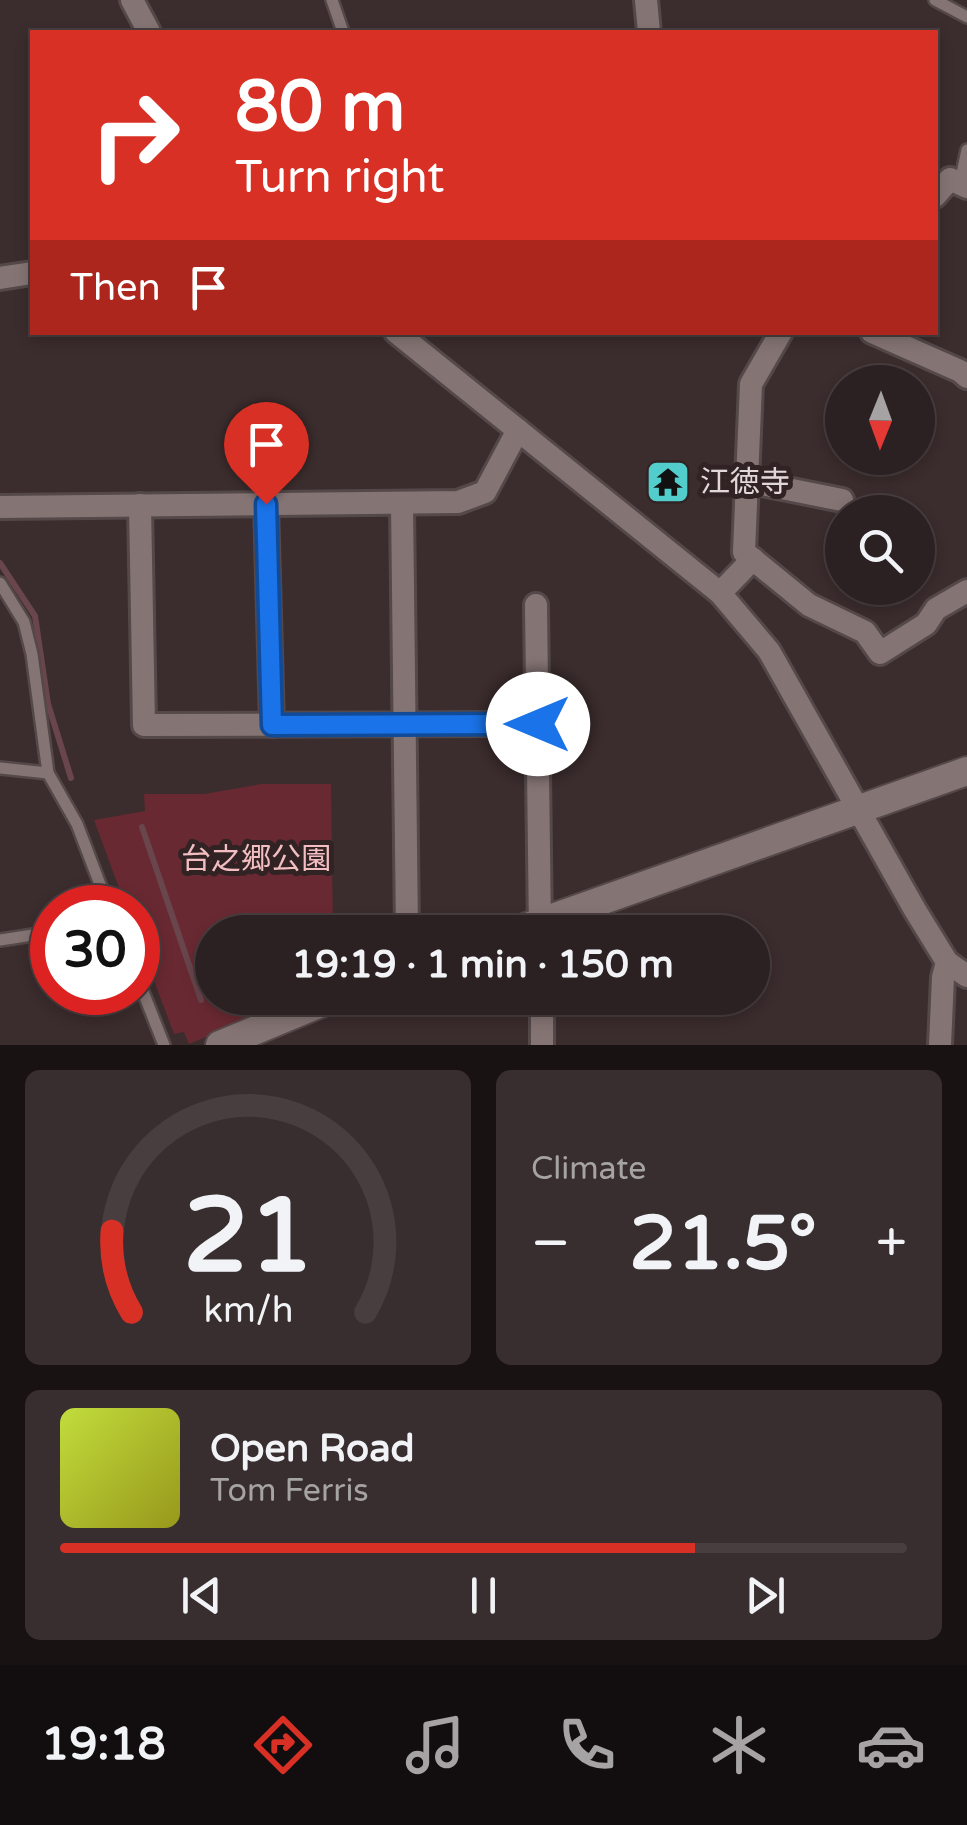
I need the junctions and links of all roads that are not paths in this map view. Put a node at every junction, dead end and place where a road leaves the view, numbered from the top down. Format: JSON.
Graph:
{"nodes":[{"id":1,"x":132,"y":0,"type":"edge"},
{"id":2,"x":332,"y":0,"type":"edge"},
{"id":3,"x":646,"y":0,"type":"edge"},
{"id":4,"x":935,"y":0,"type":"edge"},
{"id":5,"x":967,"y":17,"type":"edge"},
{"id":6,"x":147,"y":30,"type":"edge"},
{"id":7,"x":342,"y":30,"type":"edge"},
{"id":8,"x":649,"y":30,"type":"edge"},
{"id":9,"x":967,"y":150,"type":"edge"},
{"id":10,"x":963,"y":185,"type":"edge"},
{"id":11,"x":938,"y":193,"type":"edge"},
{"id":12,"x":30,"y":274,"type":"edge"},
{"id":13,"x":0,"y":278,"type":"edge"},
{"id":14,"x":400,"y":335,"type":"edge"},
{"id":15,"x":779,"y":335,"type":"edge"},
{"id":16,"x":879,"y":335,"type":"edge"},
{"id":17,"x":967,"y":377,"type":"edge"},
{"id":18,"x":518,"y":430,"type":"junction"},
{"id":19,"x":747,"y":481,"type":"junction"},
{"id":20,"x":825,"y":497,"type":"edge"},
{"id":21,"x":402,"y":503,"type":"junction"},
{"id":22,"x":266,"y":504,"type":"junction"},
{"id":23,"x":140,"y":505,"type":"junction"},
{"id":24,"x":0,"y":507,"type":"edge"},
{"id":25,"x":754,"y":559,"type":"junction"},
{"id":26,"x":0,"y":583,"type":"edge"},
{"id":27,"x":967,"y":591,"type":"edge"},
{"id":28,"x":720,"y":593,"type":"junction"},
{"id":29,"x":536,"y":605,"type":"dead end"},
{"id":30,"x":403,"y":724,"type":"junction"},
{"id":31,"x":538,"y":724,"type":"junction"},
{"id":32,"x":272,"y":725,"type":"junction"},
{"id":33,"x":0,"y":768,"type":"edge"},
{"id":34,"x":967,"y":771,"type":"edge"},
{"id":35,"x":48,"y":773,"type":"junction"},
{"id":36,"x":858,"y":809,"type":"junction"},
{"id":37,"x":100,"y":885,"type":"edge"},
{"id":38,"x":408,"y":915,"type":"edge"},
{"id":39,"x":532,"y":915,"type":"edge"},
{"id":40,"x":572,"y":915,"type":"edge"},
{"id":41,"x":30,"y":935,"type":"edge"},
{"id":42,"x":0,"y":940,"type":"edge"},
{"id":43,"x":948,"y":962,"type":"junction"},
{"id":44,"x":967,"y":976,"type":"edge"},
{"id":45,"x":152,"y":1015,"type":"edge"},
{"id":46,"x":292,"y":1015,"type":"edge"},
{"id":47,"x":542,"y":1015,"type":"edge"},
{"id":48,"x":164,"y":1045,"type":"edge"},
{"id":49,"x":220,"y":1045,"type":"edge"},
{"id":50,"x":542,"y":1045,"type":"edge"},
{"id":51,"x":940,"y":1045,"type":"edge"}],
"edges":[{"from":1,"to":6,"type":"street"},
{"from":2,"to":7,"type":"lane"},
{"from":3,"to":8,"type":"street"},
{"from":4,"to":5,"type":"lane"},
{"from":9,"to":10,"type":"lane"},
{"from":10,"to":11,"type":"street"},
{"from":12,"to":13,"type":"street"},
{"from":14,"to":18,"type":"street"},
{"from":15,"to":19,"type":"street"},
{"from":16,"to":17,"type":"street"},
{"from":18,"to":21,"type":"street"},
{"from":18,"to":28,"type":"street"},
{"from":19,"to":20,"type":"street"},
{"from":19,"to":25,"type":"street"},
{"from":21,"to":22,"type":"street"},
{"from":21,"to":30,"type":"street"},
{"from":22,"to":23,"type":"street"},
{"from":22,"to":32,"type":"street"},
{"from":23,"to":24,"type":"street"},
{"from":23,"to":32,"type":"street"},
{"from":25,"to":27,"type":"street"},
{"from":25,"to":28,"type":"street"},
{"from":26,"to":35,"type":"lane"},
{"from":28,"to":36,"type":"street"},
{"from":29,"to":31,"type":"street"},
{"from":30,"to":31,"type":"street"},
{"from":30,"to":32,"type":"street"},
{"from":30,"to":38,"type":"street"},
{"from":31,"to":39,"type":"street"},
{"from":33,"to":35,"type":"lane"},
{"from":34,"to":36,"type":"street"},
{"from":35,"to":37,"type":"lane"},
{"from":36,"to":40,"type":"street"},
{"from":36,"to":43,"type":"street"},
{"from":41,"to":42,"type":"lane"},
{"from":43,"to":44,"type":"street"},
{"from":43,"to":51,"type":"street"},
{"from":45,"to":48,"type":"lane"},
{"from":46,"to":49,"type":"street"},
{"from":47,"to":50,"type":"street"}]}
